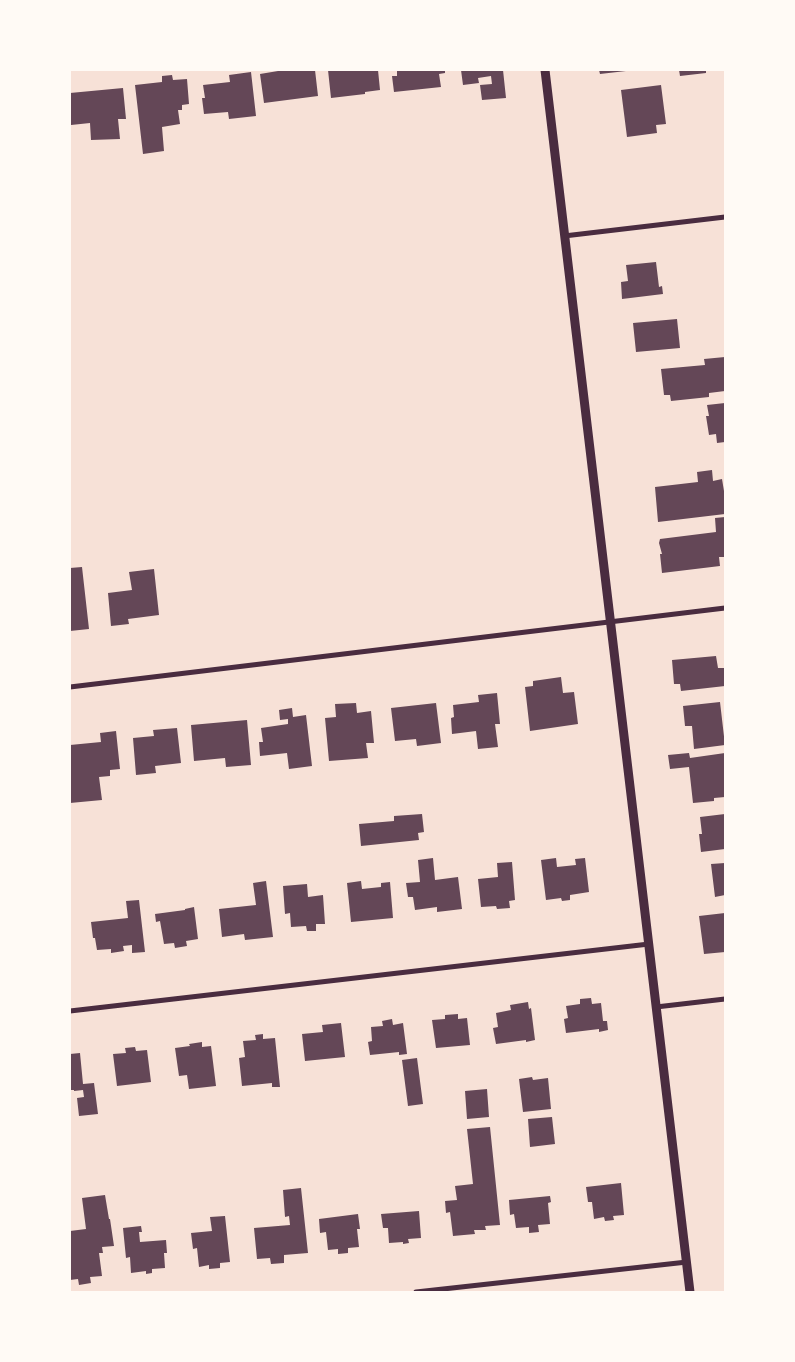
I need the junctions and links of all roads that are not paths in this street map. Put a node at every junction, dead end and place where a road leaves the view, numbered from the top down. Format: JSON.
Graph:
{"nodes":[{"id":1,"x":544,"y":70,"type":"edge"},
{"id":2,"x":725,"y":217,"type":"edge"},
{"id":3,"x":564,"y":236,"type":"junction"},
{"id":4,"x":725,"y":608,"type":"edge"},
{"id":5,"x":610,"y":623,"type":"junction"},
{"id":6,"x":70,"y":688,"type":"edge"},
{"id":7,"x":648,"y":944,"type":"junction"},
{"id":8,"x":725,"y":999,"type":"edge"},
{"id":9,"x":656,"y":1007,"type":"junction"},
{"id":10,"x":70,"y":1011,"type":"edge"},
{"id":11,"x":687,"y":1262,"type":"junction"},
{"id":12,"x":416,"y":1292,"type":"edge"},
{"id":13,"x":690,"y":1292,"type":"edge"}],
"edges":[{"from":1,"to":3,"type":"street"},
{"from":2,"to":3,"type":"street"},
{"from":3,"to":5,"type":"street"},
{"from":4,"to":5,"type":"street"},
{"from":5,"to":6,"type":"street"},
{"from":5,"to":7,"type":"street"},
{"from":7,"to":9,"type":"street"},
{"from":7,"to":10,"type":"street"},
{"from":8,"to":9,"type":"street"},
{"from":9,"to":11,"type":"street"},
{"from":11,"to":12,"type":"street"},
{"from":11,"to":13,"type":"street"}]}
